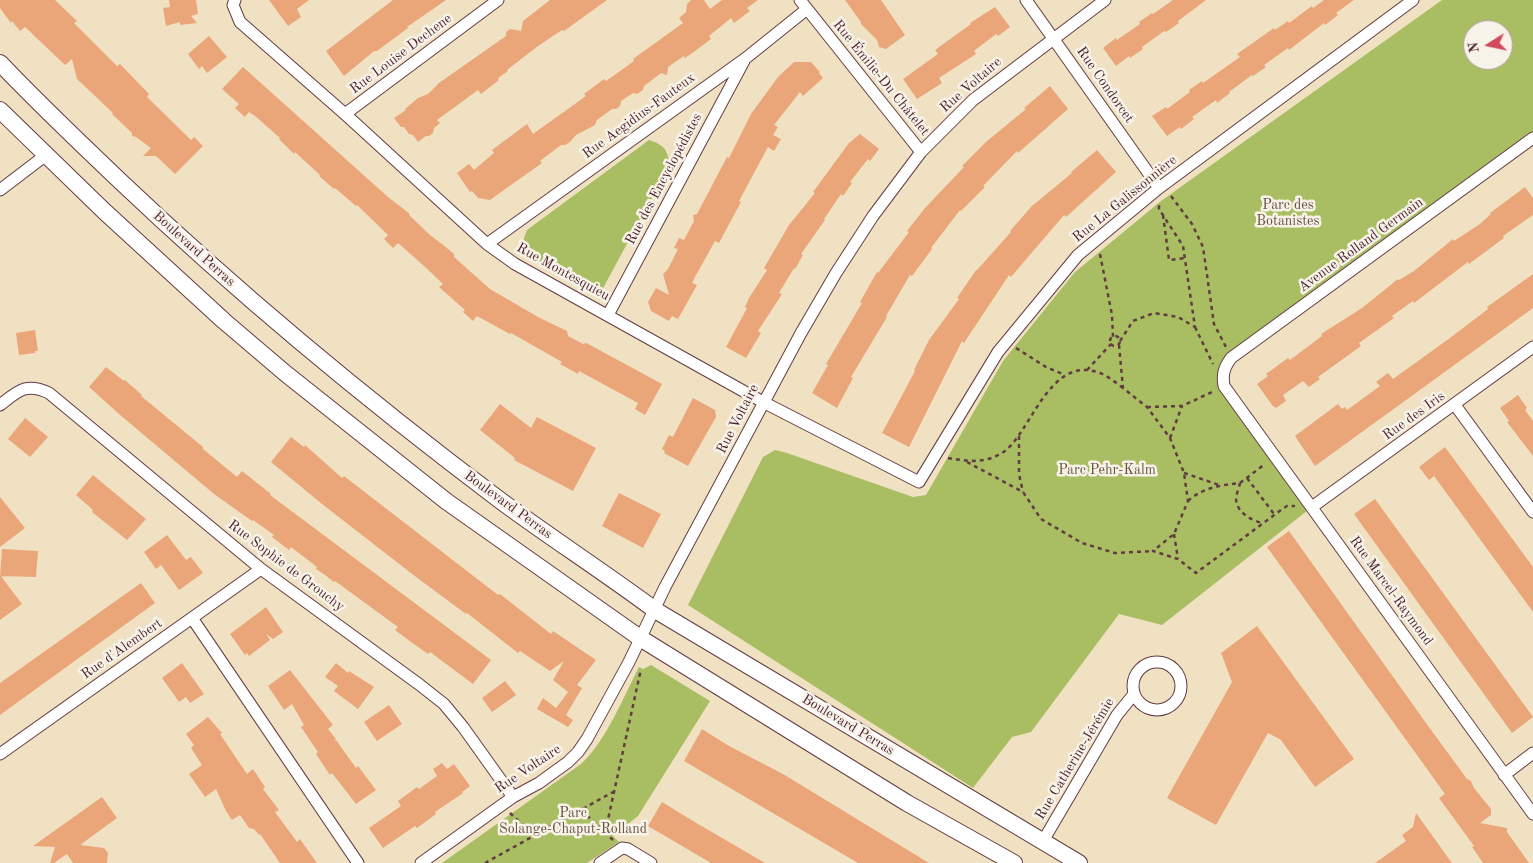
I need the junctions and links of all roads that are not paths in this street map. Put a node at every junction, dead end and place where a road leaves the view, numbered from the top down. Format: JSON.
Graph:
{"nodes":[{"id":1,"x":235,"y":0,"type":"edge"},
{"id":2,"x":498,"y":0,"type":"edge"},
{"id":3,"x":1026,"y":0,"type":"edge"},
{"id":4,"x":1105,"y":0,"type":"edge"},
{"id":5,"x":1413,"y":0,"type":"edge"},
{"id":6,"x":803,"y":5,"type":"edge"},
{"id":7,"x":1053,"y":38,"type":"junction"},
{"id":8,"x":746,"y":58,"type":"junction"},
{"id":9,"x":0,"y":63,"type":"edge"},
{"id":10,"x":0,"y":110,"type":"edge"},
{"id":11,"x":345,"y":114,"type":"junction"},
{"id":12,"x":1533,"y":138,"type":"edge"},
{"id":13,"x":921,"y":152,"type":"junction"},
{"id":14,"x":46,"y":155,"type":"junction"},
{"id":15,"x":1161,"y":187,"type":"junction"},
{"id":16,"x":0,"y":190,"type":"edge"},
{"id":17,"x":487,"y":244,"type":"junction"},
{"id":18,"x":608,"y":315,"type":"junction"},
{"id":19,"x":1533,"y":347,"type":"edge"},
{"id":20,"x":1224,"y":386,"type":"joint"},
{"id":21,"x":763,"y":402,"type":"junction"},
{"id":22,"x":0,"y":405,"type":"edge"},
{"id":23,"x":1455,"y":405,"type":"junction"},
{"id":24,"x":919,"y":482,"type":"joint"},
{"id":25,"x":1312,"y":507,"type":"junction"},
{"id":26,"x":1533,"y":512,"type":"edge"},
{"id":27,"x":261,"y":569,"type":"junction"},
{"id":28,"x":655,"y":610,"type":"junction"},
{"id":29,"x":192,"y":618,"type":"junction"},
{"id":30,"x":640,"y":638,"type":"junction"},
{"id":31,"x":1134,"y":694,"type":"junction"},
{"id":32,"x":0,"y":754,"type":"edge"},
{"id":33,"x":1533,"y":754,"type":"edge"},
{"id":34,"x":1504,"y":775,"type":"junction"},
{"id":35,"x":513,"y":797,"type":"junction"},
{"id":36,"x":1533,"y":814,"type":"edge"},
{"id":37,"x":1043,"y":841,"type":"junction"},
{"id":38,"x":358,"y":863,"type":"edge"},
{"id":39,"x":421,"y":863,"type":"edge"},
{"id":40,"x":600,"y":863,"type":"edge"},
{"id":41,"x":651,"y":863,"type":"edge"},
{"id":42,"x":1014,"y":863,"type":"edge"},
{"id":43,"x":1079,"y":863,"type":"edge"}],
"edges":[{"from":1,"to":11,"type":"street","name":"Rue Montesquieu"},
{"from":2,"to":11,"type":"street","name":"Rue Louise Dechene"},
{"from":3,"to":7,"type":"street","name":"Rue Condorcet"},
{"from":4,"to":7,"type":"street","name":"Rue Voltaire"},
{"from":5,"to":15,"type":"street","name":"Rue La Galissonnière"},
{"from":6,"to":8,"type":"street","name":"Rue Aegidius-Fauteux"},
{"from":6,"to":13,"type":"street","name":"Rue Émilie-Du Châtelet"},
{"from":7,"to":13,"type":"street","name":"Rue Voltaire"},
{"from":7,"to":15,"type":"street","name":"Rue Condorcet"},
{"from":8,"to":17,"type":"street","name":"Rue Aegidius-Fauteux"},
{"from":8,"to":18,"type":"street","name":"Rue des Encyclopédistes"},
{"from":9,"to":28,"type":"main road","name":"Boulevard Perras"},
{"from":10,"to":14,"type":"main road"},
{"from":11,"to":17,"type":"street","name":"Rue Montesquieu"},
{"from":12,"to":20,"type":"street","name":"Avenue Rolland Germain"},
{"from":13,"to":21,"type":"street","name":"Rue Voltaire"},
{"from":14,"to":16,"type":"street"},
{"from":14,"to":30,"type":"main road"},
{"from":15,"to":24,"type":"street","name":"Rue La Galissonnière"},
{"from":17,"to":18,"type":"street","name":"Rue Montesquieu"},
{"from":18,"to":21,"type":"street","name":"Rue Montesquieu"},
{"from":19,"to":23,"type":"street","name":"Rue des Iris"},
{"from":20,"to":25,"type":"street","name":"Rue Marcel-Raymond"},
{"from":21,"to":24,"type":"street","name":"Rue Montesquieu"},
{"from":21,"to":28,"type":"street","name":"Rue Voltaire"},
{"from":22,"to":27,"type":"street","name":"Rue Sophie de Grouchy"},
{"from":23,"to":25,"type":"street","name":"Rue des Iris"},
{"from":23,"to":26,"type":"street"},
{"from":25,"to":34,"type":"street","name":"Rue Marcel-Raymond"},
{"from":27,"to":29,"type":"street","name":"Rue d'Alembert"},
{"from":27,"to":35,"type":"street","name":"Rue Sophie de Grouchy"},
{"from":28,"to":30,"type":"street","name":"Rue Voltaire"},
{"from":28,"to":37,"type":"main road","name":"Boulevard Perras"},
{"from":29,"to":32,"type":"street","name":"Rue d'Alembert"},
{"from":29,"to":38,"type":"street"},
{"from":30,"to":35,"type":"street","name":"Rue Voltaire"},
{"from":30,"to":42,"type":"main road"},
{"from":31,"to":31,"type":"street","name":"Rue Catherine-Jérémie"},
{"from":31,"to":37,"type":"street","name":"Rue Catherine-Jérémie"},
{"from":33,"to":34,"type":"street"},
{"from":34,"to":36,"type":"street","name":"Rue Marcel-Raymond"},
{"from":35,"to":39,"type":"street","name":"Rue Voltaire"},
{"from":37,"to":43,"type":"main road","name":"Boulevard Perras"},
{"from":40,"to":41,"type":"street"}]}
